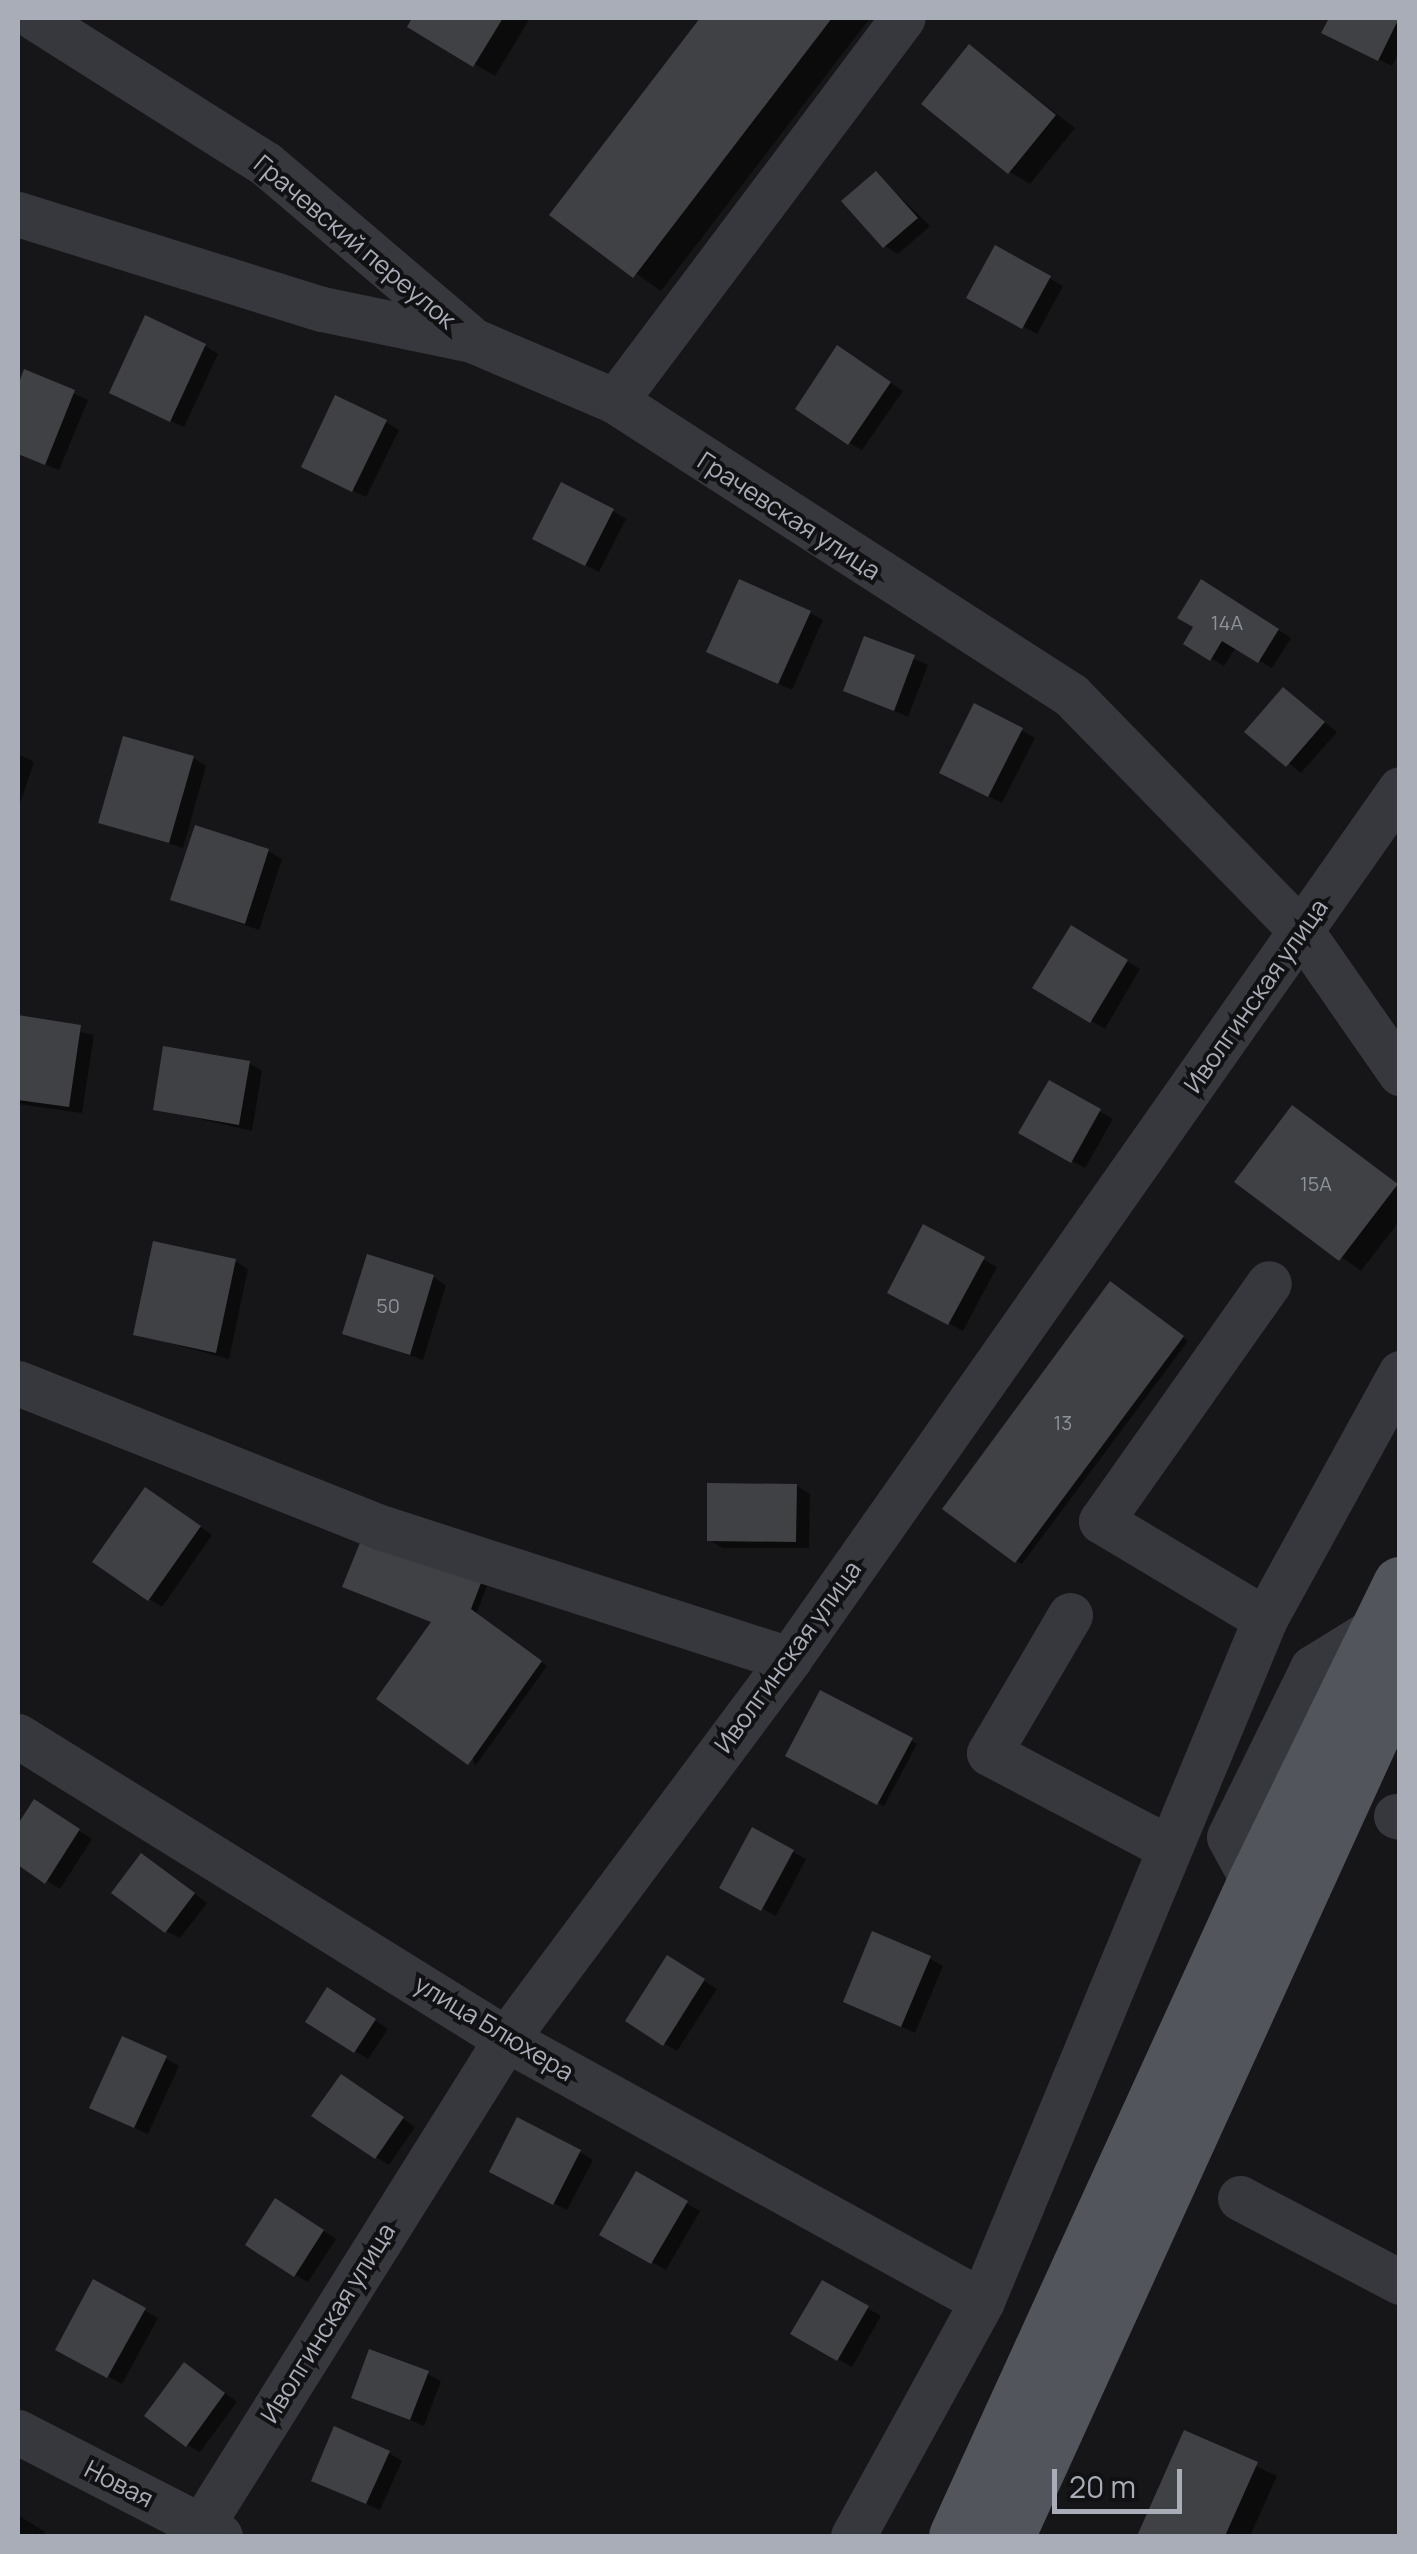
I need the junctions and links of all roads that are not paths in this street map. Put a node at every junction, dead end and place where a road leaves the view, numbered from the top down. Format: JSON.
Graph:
{"nodes":[{"id":1,"x":35,"y":18,"type":"edge"},
{"id":2,"x":903,"y":18,"type":"edge"},
{"id":3,"x":18,"y":214,"type":"edge"},
{"id":4,"x":472,"y":340,"type":"junction"},
{"id":5,"x":614,"y":401,"type":"junction"},
{"id":6,"x":1400,"y":789,"type":"edge"},
{"id":7,"x":1302,"y":932,"type":"junction"},
{"id":8,"x":1400,"y":1073,"type":"edge"},
{"id":9,"x":1269,"y":1283,"type":"dead end"},
{"id":10,"x":1400,"y":1373,"type":"edge"},
{"id":11,"x":18,"y":1383,"type":"edge"},
{"id":12,"x":1400,"y":1584,"type":"edge"},
{"id":13,"x":1070,"y":1615,"type":"dead end"},
{"id":14,"x":1265,"y":1619,"type":"junction"},
{"id":15,"x":1386,"y":1652,"type":"edge"},
{"id":16,"x":789,"y":1659,"type":"junction"},
{"id":17,"x":18,"y":1736,"type":"edge"},
{"id":18,"x":1169,"y":1848,"type":"junction"},
{"id":19,"x":506,"y":2039,"type":"junction"},
{"id":20,"x":1240,"y":2198,"type":"dead end"},
{"id":21,"x":1400,"y":2282,"type":"edge"},
{"id":22,"x":982,"y":2300,"type":"junction"},
{"id":23,"x":18,"y":2432,"type":"edge"},
{"id":24,"x":205,"y":2533,"type":"edge"},
{"id":25,"x":853,"y":2536,"type":"edge"},
{"id":26,"x":956,"y":2536,"type":"edge"},
{"id":27,"x":1007,"y":2536,"type":"edge"}],
"edges":[{"from":1,"to":4,"type":"street","name":"Грачевский переулок"},
{"from":2,"to":5,"type":"street"},
{"from":3,"to":4,"type":"street","name":"Грачевская улица"},
{"from":4,"to":5,"type":"street","name":"Грачевская улица"},
{"from":5,"to":7,"type":"street","name":"Грачевская улица"},
{"from":6,"to":7,"type":"street","name":"Иволгинская улица"},
{"from":7,"to":8,"type":"street","name":"Грачевская улица"},
{"from":7,"to":16,"type":"street","name":"Иволгинская улица"},
{"from":9,"to":14,"type":"street"},
{"from":10,"to":14,"type":"street"},
{"from":11,"to":16,"type":"street"},
{"from":12,"to":15,"type":"main road"},
{"from":13,"to":18,"type":"street"},
{"from":14,"to":18,"type":"street"},
{"from":15,"to":26,"type":"main road"},
{"from":15,"to":27,"type":"main road"},
{"from":16,"to":19,"type":"street","name":"Иволгинская улица"},
{"from":17,"to":19,"type":"street","name":"улица Блюхера"},
{"from":18,"to":22,"type":"street"},
{"from":19,"to":22,"type":"street","name":"улица Блюхера"},
{"from":19,"to":24,"type":"street","name":"Иволгинская улица"},
{"from":20,"to":21,"type":"street"},
{"from":22,"to":25,"type":"street"},
{"from":23,"to":24,"type":"street","name":"Новая"}]}
